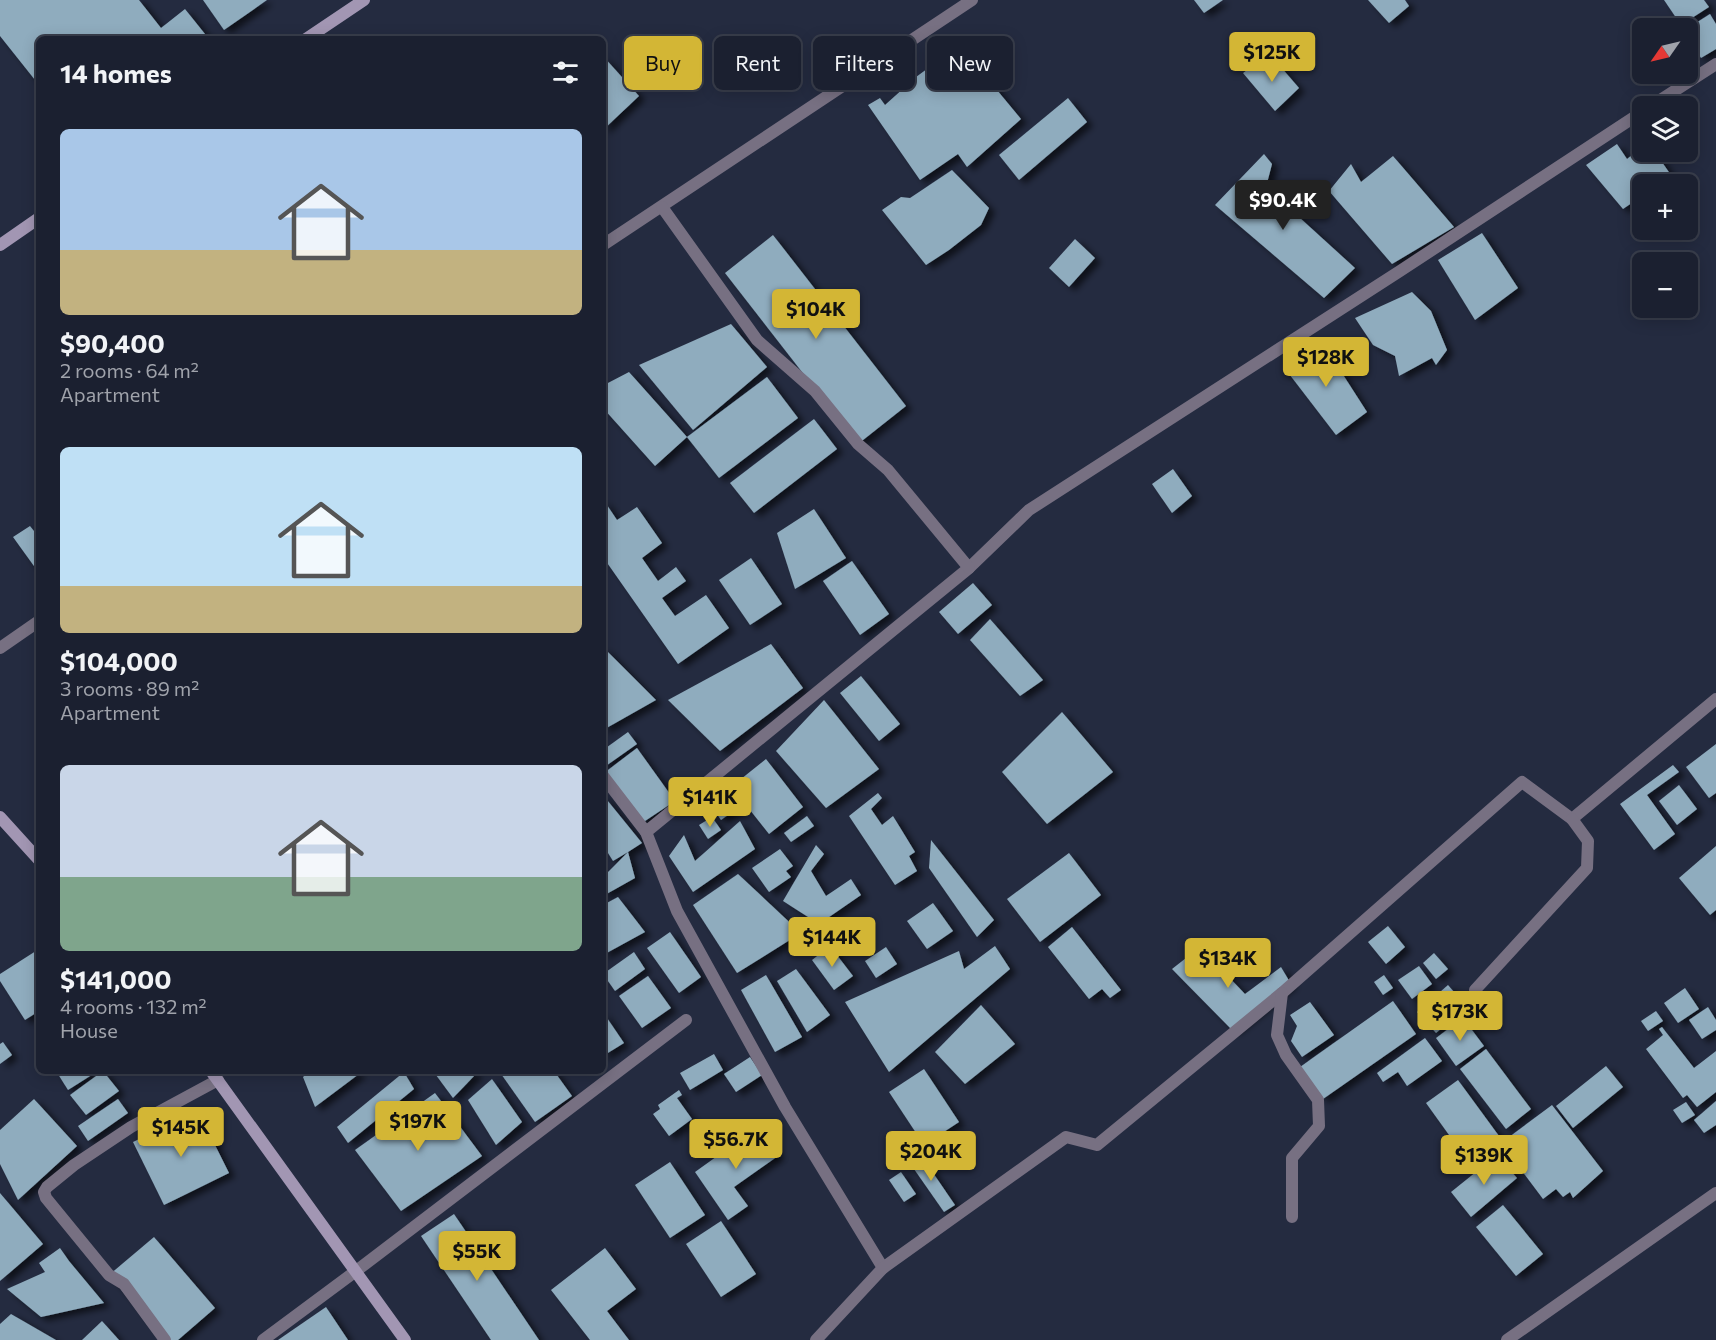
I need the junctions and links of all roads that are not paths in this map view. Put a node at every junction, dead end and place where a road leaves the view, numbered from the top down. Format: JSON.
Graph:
{"nodes":[{"id":1,"x":364,"y":0,"type":"edge"},
{"id":2,"x":972,"y":0,"type":"edge"},
{"id":3,"x":310,"y":36,"type":"edge"},
{"id":4,"x":1716,"y":64,"type":"edge"},
{"id":5,"x":1666,"y":96,"type":"edge"},
{"id":6,"x":1632,"y":119,"type":"edge"},
{"id":7,"x":662,"y":207,"type":"junction"},
{"id":8,"x":36,"y":220,"type":"edge"},
{"id":9,"x":606,"y":243,"type":"edge"},
{"id":10,"x":0,"y":245,"type":"edge"},
{"id":11,"x":969,"y":568,"type":"junction"},
{"id":12,"x":36,"y":623,"type":"edge"},
{"id":13,"x":0,"y":648,"type":"edge"},
{"id":14,"x":1716,"y":699,"type":"edge"},
{"id":15,"x":606,"y":780,"type":"edge"},
{"id":16,"x":0,"y":817,"type":"edge"},
{"id":17,"x":1572,"y":819,"type":"junction"},
{"id":18,"x":645,"y":832,"type":"junction"},
{"id":19,"x":36,"y":857,"type":"edge"},
{"id":20,"x":1475,"y":990,"type":"dead end"},
{"id":21,"x":1282,"y":993,"type":"junction"},
{"id":22,"x":686,"y":1020,"type":"dead end"},
{"id":23,"x":214,"y":1076,"type":"edge"},
{"id":24,"x":1716,"y":1193,"type":"edge"},
{"id":25,"x":1292,"y":1217,"type":"dead end"},
{"id":26,"x":883,"y":1268,"type":"junction"},
{"id":27,"x":356,"y":1271,"type":"junction"},
{"id":28,"x":165,"y":1340,"type":"edge"},
{"id":29,"x":263,"y":1340,"type":"edge"},
{"id":30,"x":405,"y":1340,"type":"edge"},
{"id":31,"x":816,"y":1340,"type":"edge"},
{"id":32,"x":1507,"y":1340,"type":"edge"}],
"edges":[{"from":1,"to":3,"type":"street"},
{"from":2,"to":7,"type":"street"},
{"from":4,"to":5,"type":"street"},
{"from":6,"to":11,"type":"street"},
{"from":7,"to":9,"type":"street"},
{"from":7,"to":11,"type":"street"},
{"from":8,"to":10,"type":"street"},
{"from":11,"to":18,"type":"street"},
{"from":12,"to":13,"type":"street"},
{"from":14,"to":17,"type":"street"},
{"from":15,"to":18,"type":"street"},
{"from":16,"to":19,"type":"street"},
{"from":17,"to":20,"type":"street"},
{"from":17,"to":21,"type":"street"},
{"from":18,"to":26,"type":"street"},
{"from":21,"to":25,"type":"street"},
{"from":21,"to":26,"type":"street"},
{"from":22,"to":27,"type":"street"},
{"from":23,"to":27,"type":"street"},
{"from":23,"to":28,"type":"street"},
{"from":24,"to":32,"type":"street"},
{"from":26,"to":31,"type":"street"},
{"from":27,"to":29,"type":"street"},
{"from":27,"to":30,"type":"street"}]}
